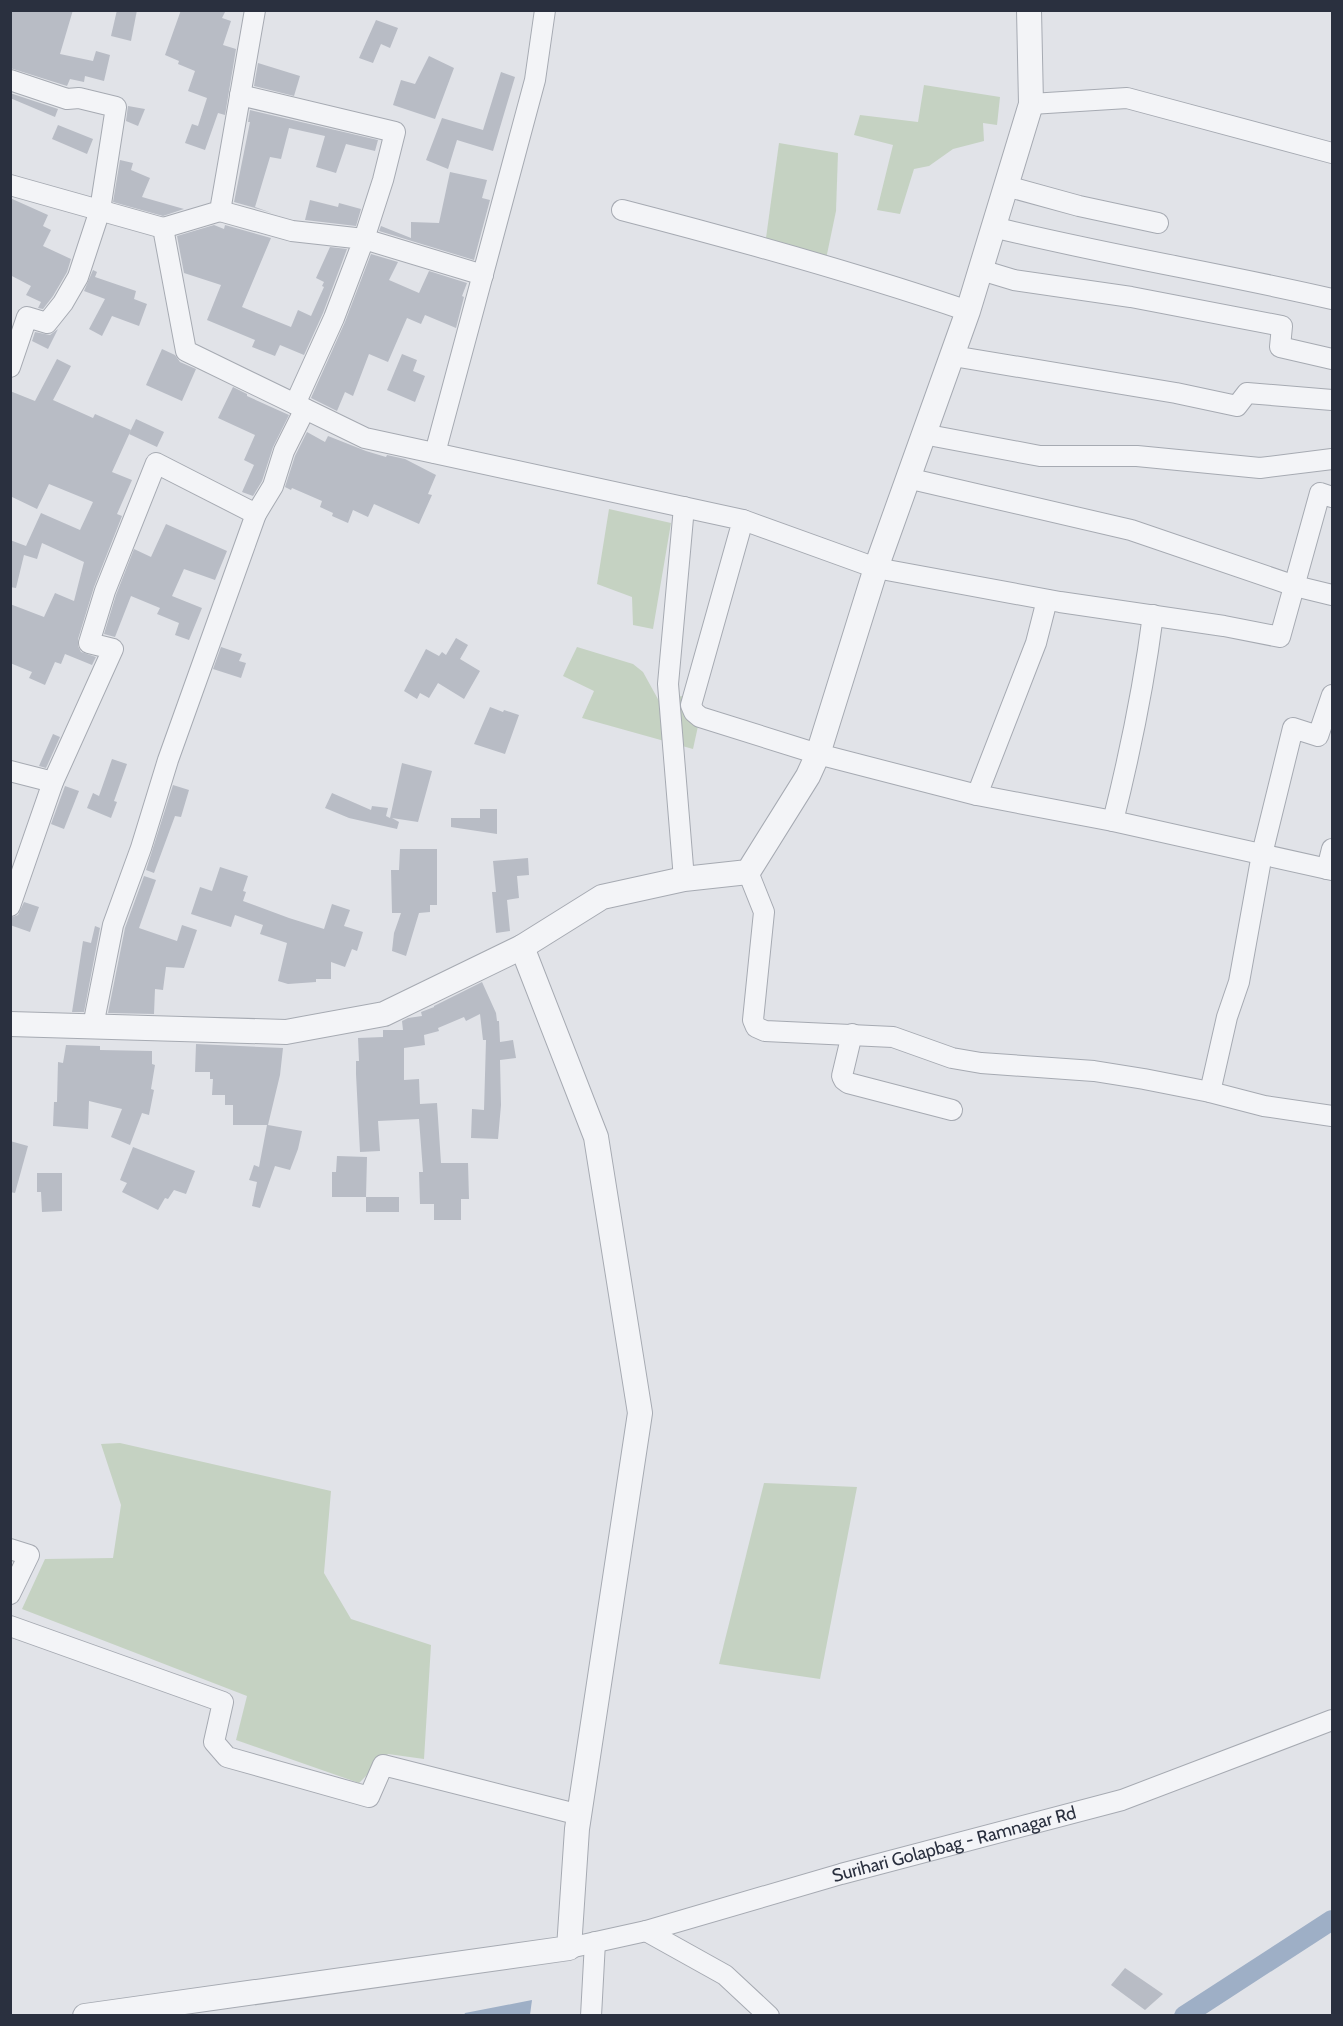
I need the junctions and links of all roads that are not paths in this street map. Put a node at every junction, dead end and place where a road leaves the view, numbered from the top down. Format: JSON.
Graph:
{"nodes":[{"id":1,"x":255,"y":10,"type":"edge"},
{"id":2,"x":544,"y":10,"type":"edge"},
{"id":3,"x":1029,"y":10,"type":"edge"},
{"id":4,"x":10,"y":80,"type":"edge"},
{"id":5,"x":240,"y":95,"type":"junction"},
{"id":6,"x":1031,"y":104,"type":"junction"},
{"id":7,"x":1332,"y":153,"type":"edge"},
{"id":8,"x":10,"y":184,"type":"edge"},
{"id":9,"x":1006,"y":186,"type":"junction"},
{"id":10,"x":100,"y":210,"type":"junction"},
{"id":11,"x":220,"y":210,"type":"junction"},
{"id":12,"x":622,"y":210,"type":"dead end"},
{"id":13,"x":1158,"y":223,"type":"dead end"},
{"id":14,"x":993,"y":227,"type":"junction"},
{"id":15,"x":163,"y":228,"type":"junction"},
{"id":16,"x":364,"y":239,"type":"junction"},
{"id":17,"x":981,"y":270,"type":"junction"},
{"id":18,"x":483,"y":275,"type":"junction"},
{"id":19,"x":1332,"y":299,"type":"edge"},
{"id":20,"x":968,"y":311,"type":"junction"},
{"id":21,"x":952,"y":356,"type":"junction"},
{"id":22,"x":1332,"y":359,"type":"edge"},
{"id":23,"x":10,"y":367,"type":"edge"},
{"id":24,"x":1332,"y":400,"type":"edge"},
{"id":25,"x":300,"y":406,"type":"junction"},
{"id":26,"x":923,"y":434,"type":"junction"},
{"id":27,"x":435,"y":453,"type":"junction"},
{"id":28,"x":1332,"y":459,"type":"edge"},
{"id":29,"x":907,"y":478,"type":"junction"},
{"id":30,"x":1332,"y":497,"type":"edge"},
{"id":31,"x":684,"y":507,"type":"junction"},
{"id":32,"x":256,"y":514,"type":"junction"},
{"id":33,"x":743,"y":520,"type":"junction"},
{"id":34,"x":876,"y":568,"type":"junction"},
{"id":35,"x":1295,"y":585,"type":"junction"},
{"id":36,"x":1332,"y":595,"type":"edge"},
{"id":37,"x":1047,"y":600,"type":"junction"},
{"id":38,"x":1153,"y":615,"type":"junction"},
{"id":39,"x":1332,"y":695,"type":"edge"},
{"id":40,"x":818,"y":754,"type":"junction"},
{"id":41,"x":10,"y":771,"type":"edge"},
{"id":42,"x":53,"y":782,"type":"junction"},
{"id":43,"x":977,"y":795,"type":"junction"},
{"id":44,"x":1113,"y":821,"type":"junction"},
{"id":45,"x":1332,"y":849,"type":"edge"},
{"id":46,"x":1262,"y":854,"type":"junction"},
{"id":47,"x":1330,"y":869,"type":"edge"},
{"id":48,"x":748,"y":872,"type":"junction"},
{"id":49,"x":684,"y":879,"type":"junction"},
{"id":50,"x":10,"y":906,"type":"edge"},
{"id":51,"x":522,"y":947,"type":"junction"},
{"id":52,"x":10,"y":1024,"type":"edge"},
{"id":53,"x":93,"y":1026,"type":"junction"},
{"id":54,"x":852,"y":1034,"type":"junction"},
{"id":55,"x":1210,"y":1092,"type":"junction"},
{"id":56,"x":952,"y":1110,"type":"dead end"},
{"id":57,"x":1332,"y":1116,"type":"edge"},
{"id":58,"x":10,"y":1549,"type":"edge"},
{"id":59,"x":10,"y":1594,"type":"edge"},
{"id":60,"x":10,"y":1626,"type":"edge"},
{"id":61,"x":1332,"y":1720,"type":"edge"},
{"id":62,"x":580,"y":1815,"type":"junction"},
{"id":63,"x":646,"y":1931,"type":"junction"},
{"id":64,"x":595,"y":1942,"type":"junction"},
{"id":65,"x":569,"y":1948,"type":"junction"},
{"id":66,"x":85,"y":2016,"type":"edge"},
{"id":67,"x":591,"y":2016,"type":"edge"},
{"id":68,"x":769,"y":2016,"type":"edge"}],
"edges":[{"from":1,"to":5,"type":"street"},
{"from":2,"to":18,"type":"street"},
{"from":3,"to":6,"type":"street"},
{"from":4,"to":10,"type":"street"},
{"from":5,"to":11,"type":"street"},
{"from":5,"to":16,"type":"street"},
{"from":6,"to":7,"type":"street"},
{"from":6,"to":9,"type":"street"},
{"from":8,"to":10,"type":"street"},
{"from":9,"to":13,"type":"street"},
{"from":9,"to":14,"type":"street"},
{"from":10,"to":15,"type":"street"},
{"from":10,"to":23,"type":"street"},
{"from":11,"to":15,"type":"street"},
{"from":11,"to":16,"type":"street"},
{"from":12,"to":20,"type":"street"},
{"from":14,"to":17,"type":"street"},
{"from":14,"to":19,"type":"street"},
{"from":15,"to":25,"type":"street"},
{"from":16,"to":18,"type":"street"},
{"from":16,"to":25,"type":"street"},
{"from":17,"to":20,"type":"street"},
{"from":17,"to":22,"type":"street"},
{"from":18,"to":27,"type":"street"},
{"from":20,"to":21,"type":"street"},
{"from":21,"to":24,"type":"street"},
{"from":21,"to":26,"type":"street"},
{"from":25,"to":27,"type":"street"},
{"from":25,"to":32,"type":"street"},
{"from":26,"to":28,"type":"street"},
{"from":26,"to":29,"type":"street"},
{"from":27,"to":31,"type":"street"},
{"from":29,"to":34,"type":"street"},
{"from":29,"to":35,"type":"street"},
{"from":30,"to":35,"type":"street"},
{"from":31,"to":33,"type":"street"},
{"from":31,"to":49,"type":"street"},
{"from":32,"to":42,"type":"street"},
{"from":32,"to":53,"type":"street"},
{"from":33,"to":34,"type":"street"},
{"from":33,"to":40,"type":"street"},
{"from":34,"to":37,"type":"street"},
{"from":34,"to":40,"type":"street"},
{"from":35,"to":36,"type":"street"},
{"from":35,"to":38,"type":"street"},
{"from":37,"to":38,"type":"street"},
{"from":37,"to":43,"type":"street"},
{"from":38,"to":44,"type":"street"},
{"from":39,"to":46,"type":"street"},
{"from":40,"to":43,"type":"street"},
{"from":40,"to":48,"type":"street"},
{"from":41,"to":42,"type":"street"},
{"from":42,"to":50,"type":"street"},
{"from":43,"to":44,"type":"street"},
{"from":44,"to":46,"type":"street"},
{"from":45,"to":47,"type":"street"},
{"from":46,"to":47,"type":"street"},
{"from":46,"to":55,"type":"street"},
{"from":48,"to":49,"type":"street"},
{"from":48,"to":54,"type":"street"},
{"from":49,"to":51,"type":"street"},
{"from":51,"to":53,"type":"street"},
{"from":51,"to":62,"type":"street"},
{"from":52,"to":53,"type":"street"},
{"from":54,"to":55,"type":"street"},
{"from":54,"to":56,"type":"street"},
{"from":55,"to":57,"type":"street"},
{"from":58,"to":59,"type":"street"},
{"from":60,"to":62,"type":"street"},
{"from":61,"to":63,"type":"street","name":"Surihari Golapbag - Ramnagar Rd"},
{"from":62,"to":65,"type":"street"},
{"from":63,"to":64,"type":"street","name":"Surihari Golapbag - Ramnagar Rd"},
{"from":63,"to":68,"type":"street"},
{"from":64,"to":65,"type":"street","name":"Surihari Golapbag - Ramnagar Rd"},
{"from":64,"to":67,"type":"street"},
{"from":65,"to":66,"type":"street"}]}
